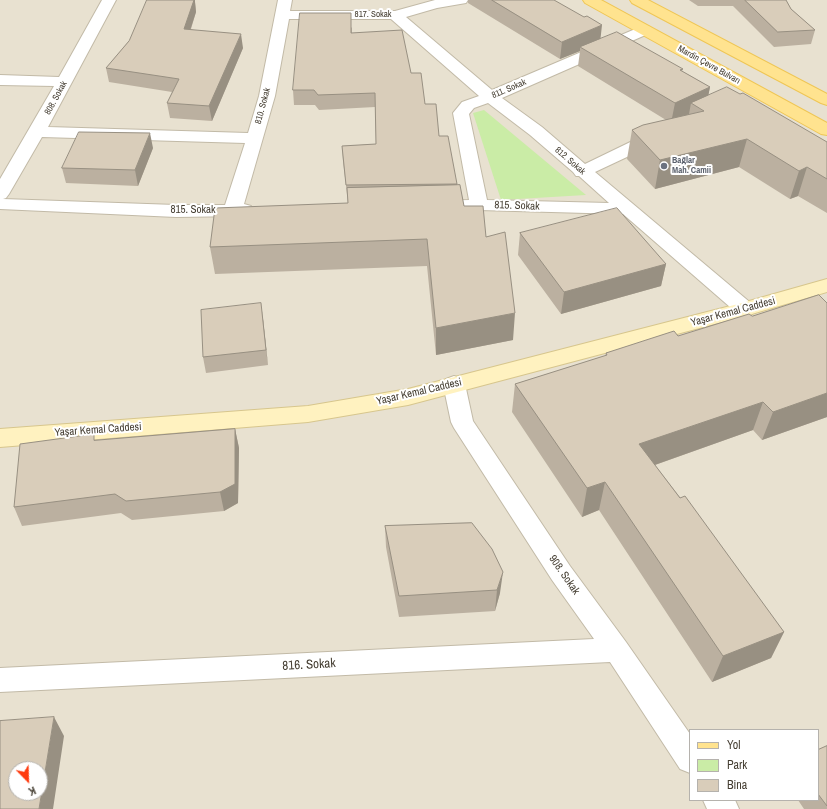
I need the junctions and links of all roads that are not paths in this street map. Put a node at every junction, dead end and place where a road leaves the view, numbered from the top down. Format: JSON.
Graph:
{"nodes":[{"id":1,"x":109,"y":0,"type":"edge"},
{"id":2,"x":461,"y":0,"type":"edge"},
{"id":3,"x":590,"y":0,"type":"edge"},
{"id":4,"x":637,"y":0,"type":"edge"},
{"id":5,"x":284,"y":8,"type":"edge"},
{"id":6,"x":394,"y":15,"type":"junction"},
{"id":7,"x":645,"y":30,"type":"junction"},
{"id":8,"x":0,"y":80,"type":"edge"},
{"id":9,"x":64,"y":82,"type":"junction"},
{"id":10,"x":756,"y":91,"type":"junction"},
{"id":11,"x":490,"y":97,"type":"junction"},
{"id":12,"x":736,"y":100,"type":"edge"},
{"id":13,"x":827,"y":100,"type":"edge"},
{"id":14,"x":827,"y":130,"type":"edge"},
{"id":15,"x":37,"y":132,"type":"junction"},
{"id":16,"x":666,"y":132,"type":"edge"},
{"id":17,"x":254,"y":138,"type":"junction"},
{"id":18,"x":582,"y":172,"type":"junction"},
{"id":19,"x":0,"y":194,"type":"edge"},
{"id":20,"x":0,"y":204,"type":"edge"},
{"id":21,"x":479,"y":204,"type":"junction"},
{"id":22,"x":416,"y":207,"type":"edge"},
{"id":23,"x":626,"y":209,"type":"junction"},
{"id":24,"x":233,"y":210,"type":"junction"},
{"id":25,"x":265,"y":210,"type":"edge"},
{"id":26,"x":827,"y":285,"type":"edge"},
{"id":27,"x":745,"y":309,"type":"junction"},
{"id":28,"x":454,"y":384,"type":"junction"},
{"id":29,"x":0,"y":438,"type":"edge"},
{"id":30,"x":617,"y":650,"type":"junction"},
{"id":31,"x":0,"y":680,"type":"edge"},
{"id":32,"x":689,"y":758,"type":"edge"}],
"edges":[{"from":1,"to":9,"type":"street","name":"808. Sokak"},
{"from":2,"to":6,"type":"street","name":"817. Sokak"},
{"from":3,"to":7,"type":"main road","name":"Mardin Çevre Bulvarı"},
{"from":4,"to":13,"type":"main road"},
{"from":5,"to":6,"type":"street","name":"817. Sokak"},
{"from":5,"to":17,"type":"street","name":"810. Sokak"},
{"from":6,"to":11,"type":"street","name":"812. Sokak"},
{"from":7,"to":10,"type":"main road","name":"Mardin Çevre Bulvarı"},
{"from":7,"to":11,"type":"street","name":"811. Sokak"},
{"from":8,"to":9,"type":"street"},
{"from":9,"to":15,"type":"street","name":"808. Sokak"},
{"from":10,"to":12,"type":"street"},
{"from":10,"to":14,"type":"main road","name":"Mardin Çevre Bulvarı"},
{"from":11,"to":18,"type":"street","name":"812. Sokak"},
{"from":11,"to":21,"type":"street","name":"811. Sokak"},
{"from":15,"to":17,"type":"street"},
{"from":15,"to":19,"type":"street","name":"808. Sokak"},
{"from":16,"to":18,"type":"street"},
{"from":17,"to":24,"type":"street","name":"810. Sokak"},
{"from":18,"to":23,"type":"street","name":"812. Sokak"},
{"from":20,"to":24,"type":"street","name":"815. Sokak"},
{"from":21,"to":22,"type":"street","name":"815. Sokak"},
{"from":21,"to":23,"type":"street","name":"815. Sokak"},
{"from":23,"to":27,"type":"street","name":"812. Sokak"},
{"from":24,"to":25,"type":"street","name":"815. Sokak"},
{"from":26,"to":27,"type":"street","name":"Yaşar Kemal Caddesi"},
{"from":27,"to":28,"type":"street","name":"Yaşar Kemal Caddesi"},
{"from":28,"to":29,"type":"street","name":"Yaşar Kemal Caddesi"},
{"from":28,"to":30,"type":"street","name":"908. Sokak"},
{"from":30,"to":31,"type":"street","name":"816. Sokak"},
{"from":30,"to":32,"type":"street","name":"908. Sokak"}]}
